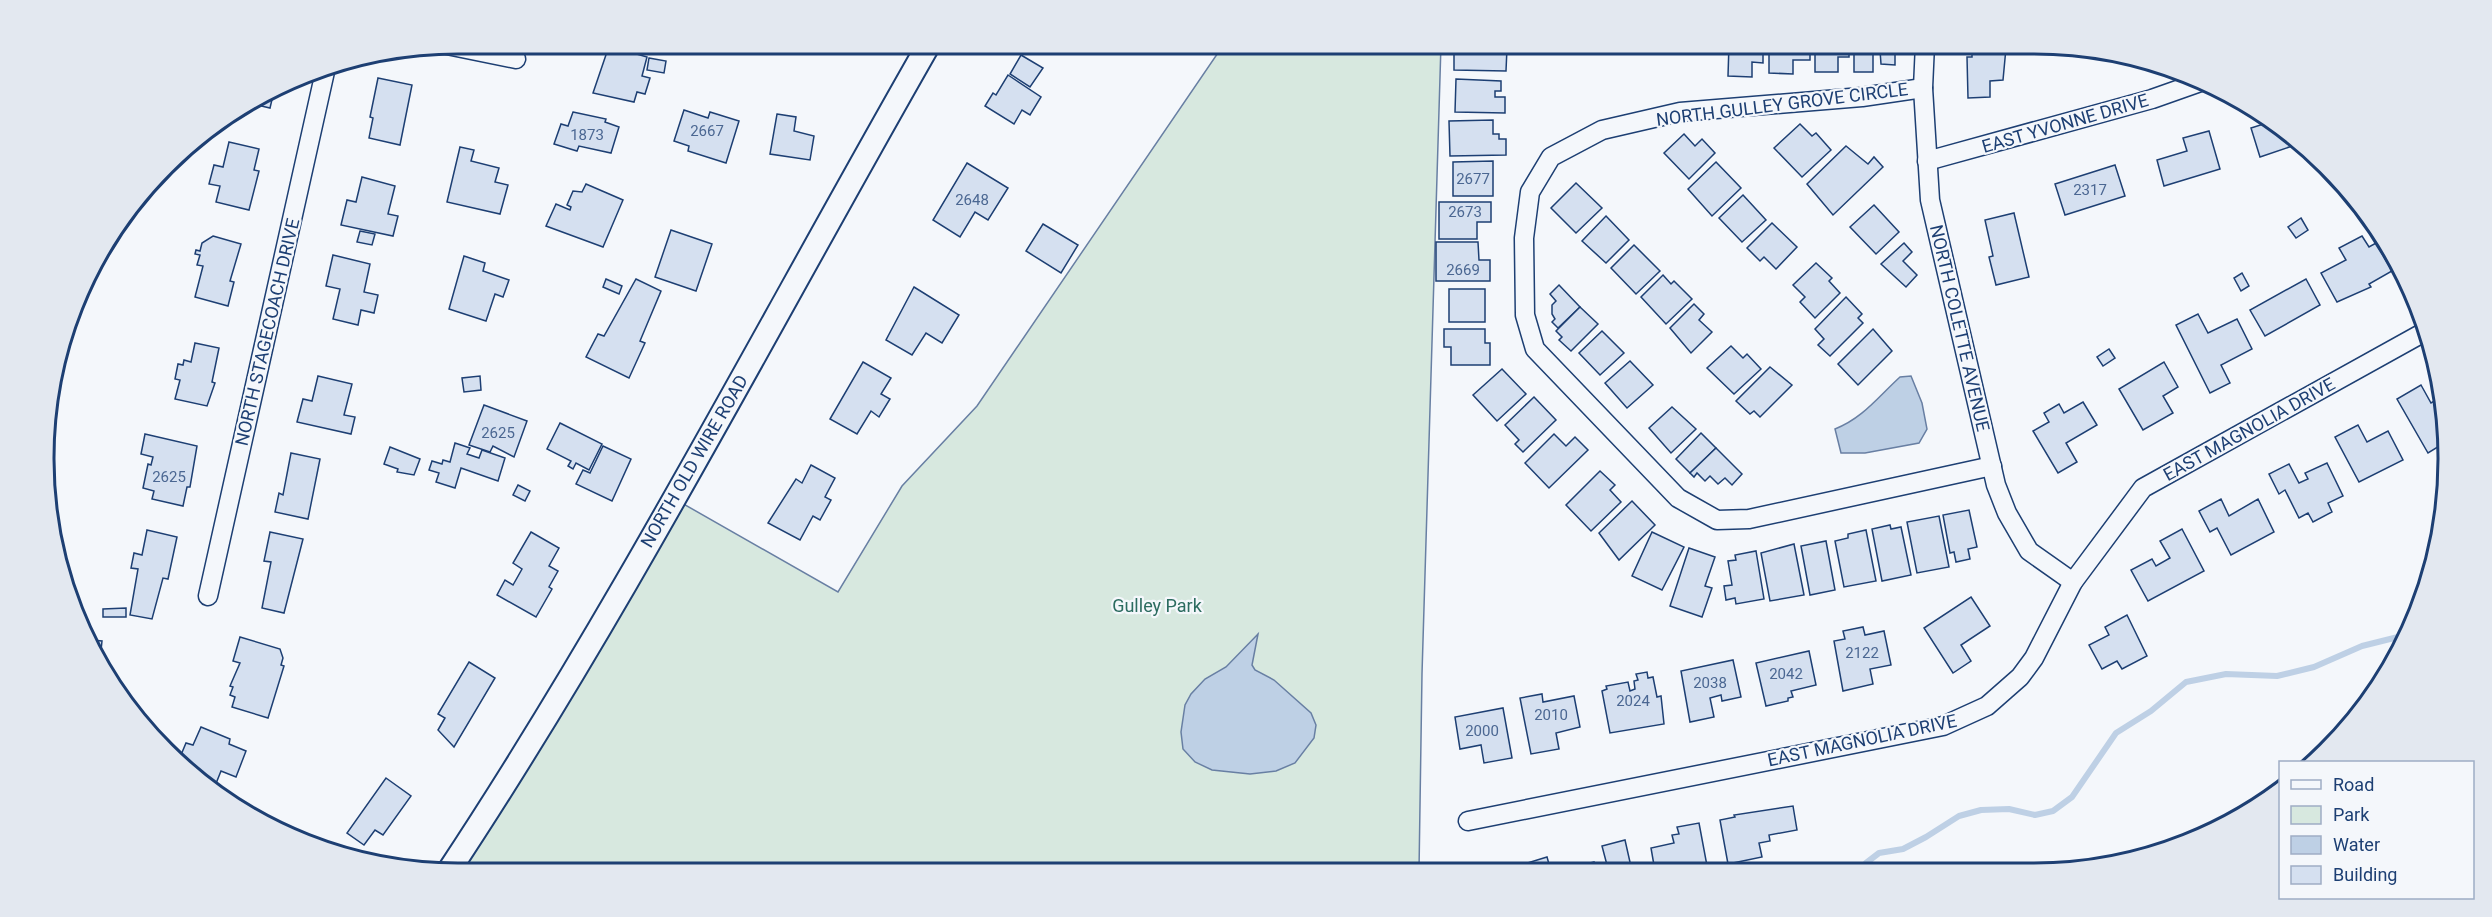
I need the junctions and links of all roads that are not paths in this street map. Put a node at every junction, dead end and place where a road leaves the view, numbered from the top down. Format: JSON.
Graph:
{"nodes":[{"id":1,"x":491,"y":54,"type":"edge"},
{"id":2,"x":923,"y":54,"type":"edge"},
{"id":3,"x":1925,"y":54,"type":"edge"},
{"id":4,"x":516,"y":59,"type":"dead end"},
{"id":5,"x":324,"y":77,"type":"edge"},
{"id":6,"x":2190,"y":86,"type":"edge"},
{"id":7,"x":1923,"y":88,"type":"junction"},
{"id":8,"x":1927,"y":161,"type":"junction"},
{"id":9,"x":2419,"y":335,"type":"edge"},
{"id":10,"x":1992,"y":466,"type":"junction"},
{"id":11,"x":2073,"y":582,"type":"junction"},
{"id":12,"x":208,"y":596,"type":"dead end"},
{"id":13,"x":1468,"y":821,"type":"dead end"},
{"id":14,"x":454,"y":863,"type":"edge"}],
"edges":[{"from":1,"to":4,"type":"street"},
{"from":2,"to":14,"type":"street","name":"NORTH OLD WIRE ROAD"},
{"from":3,"to":7,"type":"street","name":"NORTH COLETTE AVENUE"},
{"from":5,"to":12,"type":"street","name":"NORTH STAGECOACH DRIVE"},
{"from":6,"to":8,"type":"street","name":"EAST YVONNE DRIVE"},
{"from":7,"to":8,"type":"street","name":"NORTH COLETTE AVENUE"},
{"from":7,"to":10,"type":"street","name":"NORTH GULLEY GROVE CIRCLE"},
{"from":8,"to":10,"type":"street","name":"NORTH COLETTE AVENUE"},
{"from":9,"to":11,"type":"street","name":"EAST MAGNOLIA DRIVE"},
{"from":10,"to":11,"type":"street","name":"NORTH COLETTE AVENUE"},
{"from":11,"to":13,"type":"street","name":"EAST MAGNOLIA DRIVE"}]}
